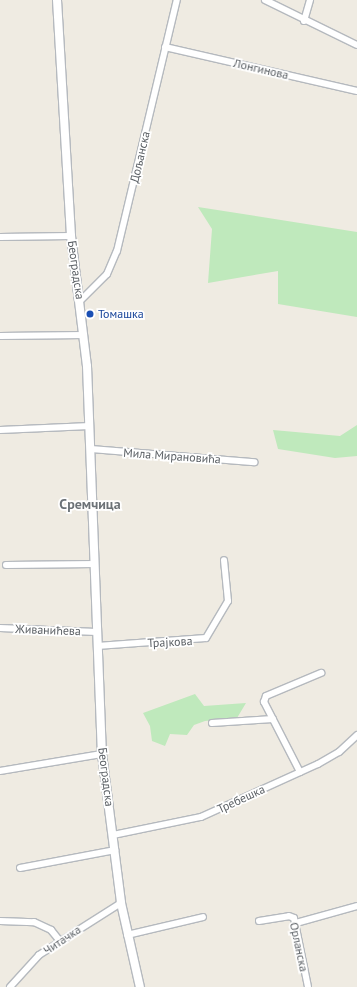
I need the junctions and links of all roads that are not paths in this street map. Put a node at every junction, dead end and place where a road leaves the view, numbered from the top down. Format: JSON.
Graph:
{"nodes":[{"id":1,"x":58,"y":0,"type":"edge"},
{"id":2,"x":177,"y":0,"type":"edge"},
{"id":3,"x":265,"y":0,"type":"edge"},
{"id":4,"x":310,"y":0,"type":"edge"},
{"id":5,"x":304,"y":21,"type":"junction"},
{"id":6,"x":357,"y":45,"type":"edge"},
{"id":7,"x":165,"y":47,"type":"junction"},
{"id":8,"x":357,"y":91,"type":"edge"},
{"id":9,"x":71,"y":236,"type":"junction"},
{"id":10,"x":0,"y":237,"type":"edge"},
{"id":11,"x":80,"y":301,"type":"junction"},
{"id":12,"x":84,"y":335,"type":"junction"},
{"id":13,"x":0,"y":336,"type":"edge"},
{"id":14,"x":90,"y":426,"type":"junction"},
{"id":15,"x":0,"y":430,"type":"edge"},
{"id":16,"x":91,"y":449,"type":"junction"},
{"id":17,"x":254,"y":462,"type":"dead end"},
{"id":18,"x":224,"y":560,"type":"dead end"},
{"id":19,"x":95,"y":564,"type":"junction"},
{"id":20,"x":6,"y":565,"type":"dead end"},
{"id":21,"x":0,"y":628,"type":"edge"},
{"id":22,"x":96,"y":632,"type":"junction"},
{"id":23,"x":97,"y":646,"type":"junction"},
{"id":24,"x":321,"y":674,"type":"dead end"},
{"id":25,"x":273,"y":719,"type":"junction"},
{"id":26,"x":212,"y":723,"type":"dead end"},
{"id":27,"x":357,"y":735,"type":"edge"},
{"id":28,"x":102,"y":754,"type":"junction"},
{"id":29,"x":0,"y":771,"type":"edge"},
{"id":30,"x":300,"y":772,"type":"junction"},
{"id":31,"x":113,"y":835,"type":"junction"},
{"id":32,"x":115,"y":850,"type":"junction"},
{"id":33,"x":20,"y":868,"type":"dead end"},
{"id":34,"x":122,"y":903,"type":"junction"},
{"id":35,"x":357,"y":906,"type":"edge"},
{"id":36,"x":203,"y":917,"type":"dead end"},
{"id":37,"x":0,"y":921,"type":"edge"},
{"id":38,"x":259,"y":921,"type":"dead end"},
{"id":39,"x":296,"y":923,"type":"junction"},
{"id":40,"x":127,"y":936,"type":"junction"},
{"id":41,"x":60,"y":941,"type":"junction"},
{"id":42,"x":10,"y":987,"type":"edge"},
{"id":43,"x":140,"y":987,"type":"edge"},
{"id":44,"x":308,"y":987,"type":"edge"}],
"edges":[{"from":1,"to":9,"type":"main road","name":"Београдска"},
{"from":2,"to":7,"type":"street","name":"Дољанска"},
{"from":3,"to":5,"type":"street"},
{"from":4,"to":5,"type":"street"},
{"from":5,"to":6,"type":"street"},
{"from":7,"to":8,"type":"street","name":"Лонгинова"},
{"from":7,"to":11,"type":"street","name":"Дољанска"},
{"from":9,"to":10,"type":"street"},
{"from":9,"to":11,"type":"main road","name":"Београдска"},
{"from":11,"to":12,"type":"main road","name":"Београдска"},
{"from":12,"to":13,"type":"street"},
{"from":12,"to":14,"type":"main road","name":"Београдска"},
{"from":14,"to":15,"type":"street"},
{"from":14,"to":16,"type":"main road","name":"Београдска"},
{"from":16,"to":17,"type":"street","name":"Мила Мирановића"},
{"from":16,"to":19,"type":"main road","name":"Београдска"},
{"from":18,"to":23,"type":"street","name":"Трајкова"},
{"from":19,"to":20,"type":"street"},
{"from":19,"to":22,"type":"main road","name":"Београдска"},
{"from":21,"to":22,"type":"street","name":"Живанићева"},
{"from":22,"to":23,"type":"main road","name":"Београдска"},
{"from":23,"to":28,"type":"main road","name":"Београдска"},
{"from":24,"to":25,"type":"street"},
{"from":25,"to":26,"type":"street"},
{"from":25,"to":30,"type":"street"},
{"from":27,"to":30,"type":"street","name":"Требешка"},
{"from":28,"to":29,"type":"street"},
{"from":28,"to":31,"type":"main road","name":"Београдска"},
{"from":30,"to":31,"type":"street","name":"Требешка"},
{"from":31,"to":32,"type":"main road","name":"Београдска"},
{"from":32,"to":33,"type":"street"},
{"from":32,"to":34,"type":"main road","name":"Београдска"},
{"from":34,"to":40,"type":"main road","name":"Београдска"},
{"from":34,"to":41,"type":"street","name":"Читачка"},
{"from":35,"to":39,"type":"street"},
{"from":36,"to":40,"type":"street"},
{"from":37,"to":41,"type":"street"},
{"from":38,"to":39,"type":"street","name":"Орланска"},
{"from":39,"to":44,"type":"street","name":"Орланска"},
{"from":40,"to":43,"type":"main road","name":"Београдска"},
{"from":41,"to":42,"type":"street","name":"Читачка"}]}
